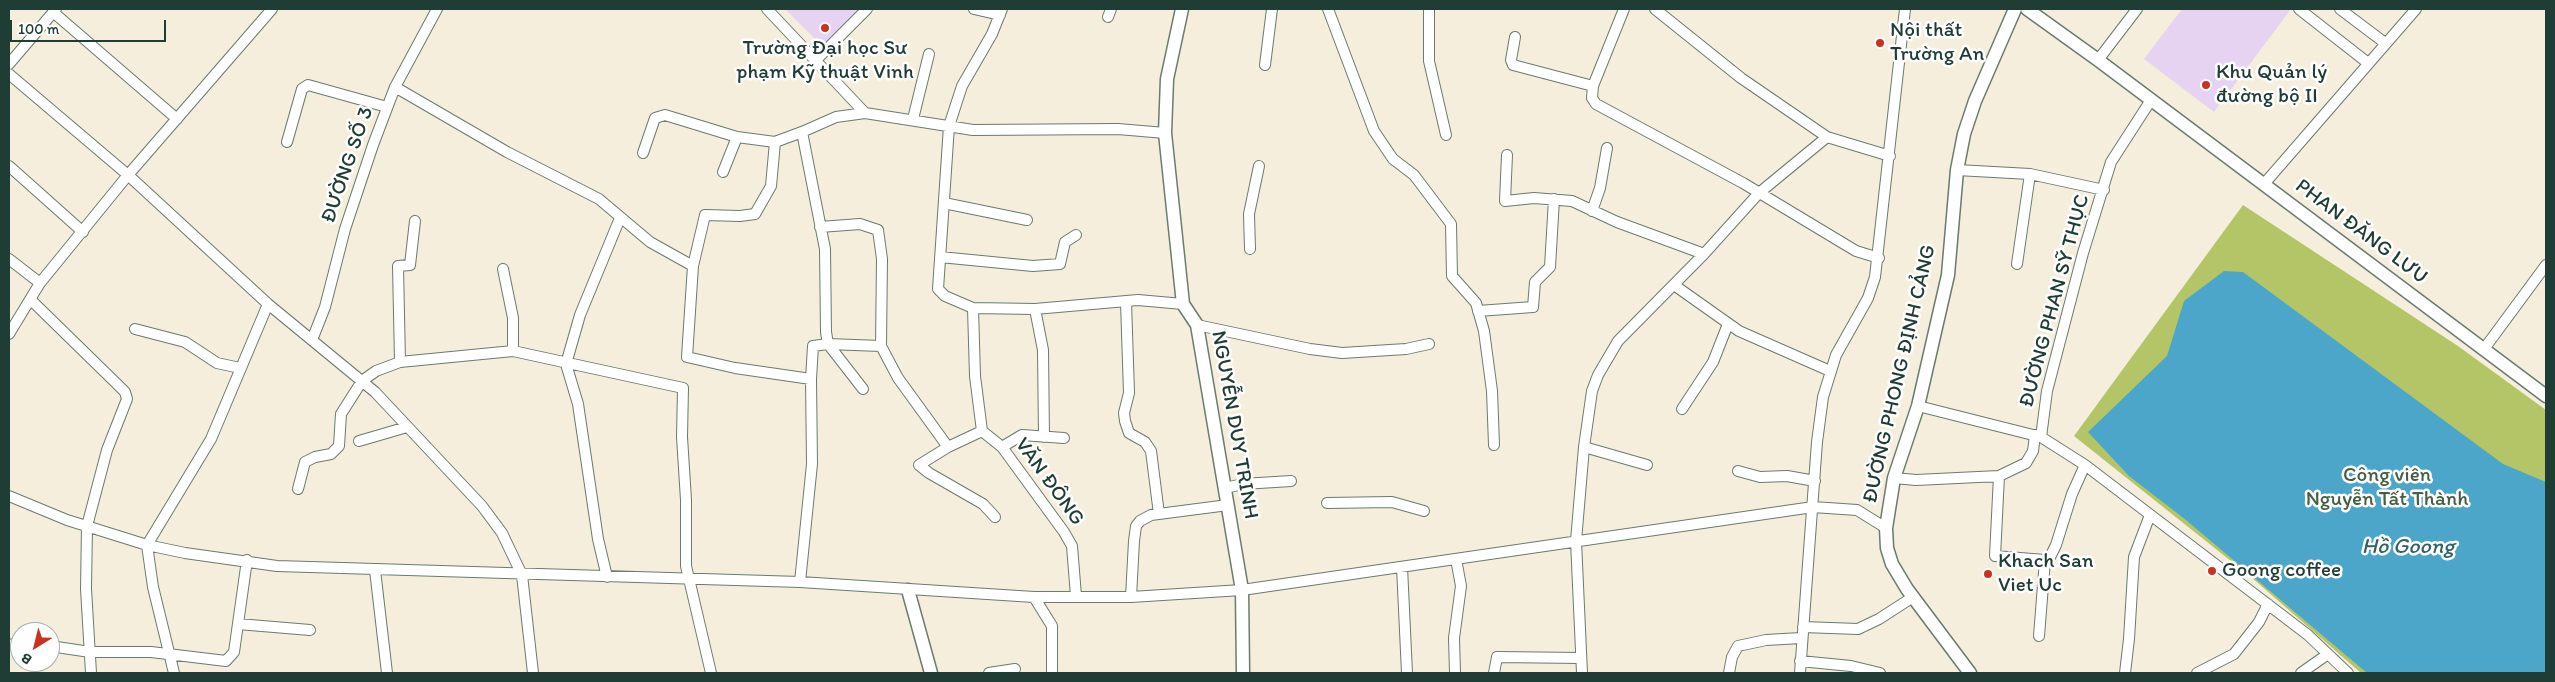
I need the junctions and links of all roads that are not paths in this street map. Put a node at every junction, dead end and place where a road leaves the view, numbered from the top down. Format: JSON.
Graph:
{"nodes":[{"id":1,"x":272,"y":9,"type":"edge"},
{"id":2,"x":437,"y":9,"type":"edge"},
{"id":3,"x":767,"y":9,"type":"edge"},
{"id":4,"x":867,"y":9,"type":"edge"},
{"id":5,"x":974,"y":9,"type":"edge"},
{"id":6,"x":1182,"y":9,"type":"edge"},
{"id":7,"x":1272,"y":9,"type":"edge"},
{"id":8,"x":1328,"y":9,"type":"edge"},
{"id":9,"x":1429,"y":9,"type":"edge"},
{"id":10,"x":1624,"y":9,"type":"edge"},
{"id":11,"x":1655,"y":9,"type":"edge"},
{"id":12,"x":1906,"y":9,"type":"edge"},
{"id":13,"x":2015,"y":9,"type":"edge"},
{"id":14,"x":2027,"y":9,"type":"edge"},
{"id":15,"x":2137,"y":9,"type":"edge"},
{"id":16,"x":2299,"y":9,"type":"edge"},
{"id":17,"x":2340,"y":9,"type":"edge"},
{"id":18,"x":2416,"y":9,"type":"edge"},
{"id":19,"x":54,"y":10,"type":"edge"},
{"id":20,"x":1001,"y":12,"type":"edge"},
{"id":21,"x":1515,"y":37,"type":"dead end"},
{"id":22,"x":2385,"y":43,"type":"junction"},
{"id":23,"x":929,"y":54,"type":"dead end"},
{"id":24,"x":817,"y":59,"type":"junction"},
{"id":25,"x":2098,"y":60,"type":"junction"},
{"id":26,"x":2368,"y":63,"type":"junction"},
{"id":27,"x":9,"y":64,"type":"edge"},
{"id":28,"x":1265,"y":65,"type":"dead end"},
{"id":29,"x":9,"y":74,"type":"edge"},
{"id":30,"x":1593,"y":86,"type":"junction"},
{"id":31,"x":395,"y":87,"type":"junction"},
{"id":32,"x":2151,"y":100,"type":"junction"},
{"id":33,"x":387,"y":107,"type":"junction"},
{"id":34,"x":865,"y":113,"type":"junction"},
{"id":35,"x":177,"y":118,"type":"junction"},
{"id":36,"x":913,"y":119,"type":"junction"},
{"id":37,"x":949,"y":126,"type":"junction"},
{"id":38,"x":802,"y":132,"type":"junction"},
{"id":39,"x":1165,"y":133,"type":"junction"},
{"id":40,"x":1446,"y":135,"type":"dead end"},
{"id":41,"x":738,"y":137,"type":"junction"},
{"id":42,"x":1827,"y":137,"type":"junction"},
{"id":43,"x":288,"y":142,"type":"dead end"},
{"id":44,"x":775,"y":142,"type":"junction"},
{"id":45,"x":1607,"y":148,"type":"dead end"},
{"id":46,"x":643,"y":153,"type":"dead end"},
{"id":47,"x":1506,"y":155,"type":"dead end"},
{"id":48,"x":1890,"y":156,"type":"junction"},
{"id":49,"x":9,"y":166,"type":"edge"},
{"id":50,"x":1260,"y":166,"type":"dead end"},
{"id":51,"x":1957,"y":170,"type":"junction"},
{"id":52,"x":723,"y":172,"type":"dead end"},
{"id":53,"x":2030,"y":174,"type":"junction"},
{"id":54,"x":128,"y":175,"type":"junction"},
{"id":55,"x":2264,"y":184,"type":"junction"},
{"id":56,"x":2104,"y":190,"type":"junction"},
{"id":57,"x":1759,"y":193,"type":"junction"},
{"id":58,"x":1554,"y":200,"type":"junction"},
{"id":59,"x":944,"y":203,"type":"junction"},
{"id":60,"x":1592,"y":211,"type":"junction"},
{"id":61,"x":620,"y":218,"type":"junction"},
{"id":62,"x":1026,"y":220,"type":"dead end"},
{"id":63,"x":415,"y":221,"type":"dead end"},
{"id":64,"x":820,"y":227,"type":"junction"},
{"id":65,"x":83,"y":232,"type":"junction"},
{"id":66,"x":1076,"y":235,"type":"dead end"},
{"id":67,"x":1250,"y":249,"type":"dead end"},
{"id":68,"x":1704,"y":254,"type":"junction"},
{"id":69,"x":940,"y":257,"type":"junction"},
{"id":70,"x":1879,"y":258,"type":"junction"},
{"id":71,"x":9,"y":259,"type":"edge"},
{"id":72,"x":2017,"y":264,"type":"dead end"},
{"id":73,"x":2546,"y":264,"type":"edge"},
{"id":74,"x":692,"y":266,"type":"junction"},
{"id":75,"x":503,"y":270,"type":"dead end"},
{"id":76,"x":40,"y":283,"type":"junction"},
{"id":77,"x":1674,"y":285,"type":"junction"},
{"id":78,"x":31,"y":300,"type":"junction"},
{"id":79,"x":1126,"y":302,"type":"junction"},
{"id":80,"x":268,"y":304,"type":"junction"},
{"id":81,"x":1183,"y":304,"type":"junction"},
{"id":82,"x":973,"y":308,"type":"junction"},
{"id":83,"x":1035,"y":309,"type":"junction"},
{"id":84,"x":1478,"y":310,"type":"junction"},
{"id":85,"x":1728,"y":324,"type":"junction"},
{"id":86,"x":1197,"y":325,"type":"junction"},
{"id":87,"x":135,"y":330,"type":"dead end"},
{"id":88,"x":9,"y":334,"type":"edge"},
{"id":89,"x":312,"y":340,"type":"junction"},
{"id":90,"x":828,"y":344,"type":"junction"},
{"id":91,"x":1429,"y":344,"type":"dead end"},
{"id":92,"x":881,"y":346,"type":"junction"},
{"id":93,"x":2484,"y":349,"type":"junction"},
{"id":94,"x":513,"y":351,"type":"junction"},
{"id":95,"x":400,"y":362,"type":"junction"},
{"id":96,"x":566,"y":364,"type":"junction"},
{"id":97,"x":240,"y":368,"type":"junction"},
{"id":98,"x":1830,"y":371,"type":"junction"},
{"id":99,"x":811,"y":379,"type":"junction"},
{"id":100,"x":362,"y":381,"type":"junction"},
{"id":101,"x":862,"y":389,"type":"dead end"},
{"id":102,"x":2546,"y":396,"type":"edge"},
{"id":103,"x":1918,"y":406,"type":"junction"},
{"id":104,"x":1682,"y":409,"type":"dead end"},
{"id":105,"x":407,"y":427,"type":"junction"},
{"id":106,"x":982,"y":431,"type":"junction"},
{"id":107,"x":2038,"y":436,"type":"junction"},
{"id":108,"x":1044,"y":437,"type":"junction"},
{"id":109,"x":1064,"y":438,"type":"dead end"},
{"id":110,"x":359,"y":441,"type":"dead end"},
{"id":111,"x":1494,"y":444,"type":"dead end"},
{"id":112,"x":948,"y":446,"type":"junction"},
{"id":113,"x":1002,"y":447,"type":"junction"},
{"id":114,"x":1584,"y":447,"type":"junction"},
{"id":115,"x":1646,"y":465,"type":"dead end"},
{"id":116,"x":2085,"y":465,"type":"junction"},
{"id":117,"x":1738,"y":472,"type":"dead end"},
{"id":118,"x":1999,"y":476,"type":"junction"},
{"id":119,"x":1894,"y":478,"type":"junction"},
{"id":120,"x":1814,"y":480,"type":"junction"},
{"id":121,"x":1292,"y":481,"type":"dead end"},
{"id":122,"x":1225,"y":488,"type":"junction"},
{"id":123,"x":298,"y":489,"type":"dead end"},
{"id":124,"x":9,"y":496,"type":"edge"},
{"id":125,"x":1327,"y":503,"type":"dead end"},
{"id":126,"x":1228,"y":505,"type":"junction"},
{"id":127,"x":1813,"y":507,"type":"junction"},
{"id":128,"x":1424,"y":511,"type":"dead end"},
{"id":129,"x":1159,"y":514,"type":"junction"},
{"id":130,"x":2150,"y":515,"type":"junction"},
{"id":131,"x":995,"y":517,"type":"dead end"},
{"id":132,"x":87,"y":526,"type":"junction"},
{"id":133,"x":1886,"y":528,"type":"junction"},
{"id":134,"x":1576,"y":541,"type":"junction"},
{"id":135,"x":148,"y":545,"type":"junction"},
{"id":136,"x":1456,"y":559,"type":"junction"},
{"id":137,"x":247,"y":560,"type":"junction"},
{"id":138,"x":2045,"y":560,"type":"junction"},
{"id":139,"x":1402,"y":567,"type":"junction"},
{"id":140,"x":375,"y":570,"type":"junction"},
{"id":141,"x":522,"y":574,"type":"junction"},
{"id":142,"x":607,"y":577,"type":"junction"},
{"id":143,"x":691,"y":580,"type":"junction"},
{"id":144,"x":800,"y":582,"type":"junction"},
{"id":145,"x":908,"y":590,"type":"junction"},
{"id":146,"x":1242,"y":590,"type":"junction"},
{"id":147,"x":1076,"y":596,"type":"junction"},
{"id":148,"x":1034,"y":597,"type":"junction"},
{"id":149,"x":1131,"y":597,"type":"junction"},
{"id":150,"x":1913,"y":597,"type":"junction"},
{"id":151,"x":2268,"y":604,"type":"junction"},
{"id":152,"x":238,"y":624,"type":"junction"},
{"id":153,"x":1803,"y":627,"type":"junction"},
{"id":154,"x":310,"y":630,"type":"dead end"},
{"id":155,"x":2039,"y":636,"type":"dead end"},
{"id":156,"x":1801,"y":638,"type":"junction"},
{"id":157,"x":60,"y":648,"type":"edge"},
{"id":158,"x":90,"y":652,"type":"junction"},
{"id":159,"x":168,"y":654,"type":"junction"},
{"id":160,"x":2328,"y":654,"type":"junction"},
{"id":161,"x":1581,"y":658,"type":"junction"},
{"id":162,"x":1800,"y":660,"type":"junction"},
{"id":163,"x":1961,"y":667,"type":"edge"},
{"id":164,"x":1015,"y":669,"type":"dead end"},
{"id":165,"x":91,"y":673,"type":"edge"},
{"id":166,"x":174,"y":673,"type":"edge"},
{"id":167,"x":387,"y":673,"type":"edge"},
{"id":168,"x":532,"y":673,"type":"edge"},
{"id":169,"x":711,"y":673,"type":"edge"},
{"id":170,"x":931,"y":673,"type":"edge"},
{"id":171,"x":989,"y":673,"type":"edge"},
{"id":172,"x":1052,"y":673,"type":"edge"},
{"id":173,"x":1243,"y":673,"type":"edge"},
{"id":174,"x":1407,"y":673,"type":"edge"},
{"id":175,"x":1455,"y":673,"type":"edge"},
{"id":176,"x":1494,"y":673,"type":"edge"},
{"id":177,"x":1582,"y":673,"type":"edge"},
{"id":178,"x":1729,"y":673,"type":"edge"},
{"id":179,"x":1800,"y":673,"type":"edge"},
{"id":180,"x":1880,"y":673,"type":"edge"},
{"id":181,"x":1970,"y":673,"type":"edge"},
{"id":182,"x":2125,"y":673,"type":"edge"},
{"id":183,"x":2197,"y":673,"type":"edge"},
{"id":184,"x":2302,"y":673,"type":"edge"},
{"id":185,"x":2348,"y":673,"type":"edge"}],
"edges":[{"from":1,"to":35,"type":"street"},
{"from":2,"to":31,"type":"street","name":"ĐƯỜNG SỐ 3"},
{"from":3,"to":24,"type":"street"},
{"from":4,"to":24,"type":"street"},
{"from":5,"to":20,"type":"street"},
{"from":6,"to":39,"type":"street","name":"NGUYỄN DUY TRINH"},
{"from":7,"to":28,"type":"street"},
{"from":8,"to":84,"type":"street"},
{"from":9,"to":40,"type":"street"},
{"from":10,"to":30,"type":"street"},
{"from":11,"to":42,"type":"street"},
{"from":12,"to":48,"type":"street"},
{"from":13,"to":51,"type":"street","name":"ĐƯỜNG PHONG ĐỊNH CẢNG"},
{"from":14,"to":25,"type":"street","name":"PHAN ĐĂNG LƯU"},
{"from":15,"to":25,"type":"street"},
{"from":16,"to":26,"type":"street"},
{"from":17,"to":22,"type":"street"},
{"from":18,"to":22,"type":"street"},
{"from":19,"to":27,"type":"street"},
{"from":19,"to":35,"type":"street"},
{"from":20,"to":37,"type":"street"},
{"from":21,"to":30,"type":"street"},
{"from":22,"to":26,"type":"street"},
{"from":23,"to":36,"type":"street"},
{"from":24,"to":34,"type":"street"},
{"from":25,"to":32,"type":"street","name":"PHAN ĐĂNG LƯU"},
{"from":26,"to":55,"type":"street"},
{"from":29,"to":54,"type":"street"},
{"from":30,"to":57,"type":"street"},
{"from":31,"to":33,"type":"street","name":"ĐƯỜNG SỐ 3"},
{"from":31,"to":61,"type":"street"},
{"from":32,"to":55,"type":"street","name":"PHAN ĐĂNG LƯU"},
{"from":32,"to":56,"type":"street","name":"ĐƯỜNG PHAN SỸ THỤC"},
{"from":33,"to":43,"type":"street"},
{"from":33,"to":89,"type":"street","name":"ĐƯỜNG SỐ 3"},
{"from":34,"to":36,"type":"street"},
{"from":34,"to":38,"type":"street"},
{"from":35,"to":54,"type":"street"},
{"from":36,"to":37,"type":"street"},
{"from":37,"to":39,"type":"street"},
{"from":37,"to":59,"type":"street"},
{"from":38,"to":44,"type":"street"},
{"from":38,"to":64,"type":"street"},
{"from":39,"to":81,"type":"street","name":"NGUYỄN DUY TRINH"},
{"from":41,"to":44,"type":"street"},
{"from":41,"to":46,"type":"street"},
{"from":41,"to":52,"type":"street"},
{"from":42,"to":48,"type":"street"},
{"from":42,"to":57,"type":"street"},
{"from":44,"to":74,"type":"street"},
{"from":45,"to":60,"type":"street"},
{"from":47,"to":58,"type":"street"},
{"from":48,"to":70,"type":"street"},
{"from":49,"to":65,"type":"street"},
{"from":50,"to":67,"type":"street"},
{"from":51,"to":53,"type":"street"},
{"from":51,"to":103,"type":"street","name":"ĐƯỜNG PHONG ĐỊNH CẢNG"},
{"from":53,"to":56,"type":"street"},
{"from":53,"to":72,"type":"street"},
{"from":54,"to":65,"type":"street"},
{"from":54,"to":80,"type":"street"},
{"from":55,"to":93,"type":"street","name":"PHAN ĐĂNG LƯU"},
{"from":56,"to":107,"type":"street","name":"ĐƯỜNG PHAN SỸ THỤC"},
{"from":57,"to":68,"type":"street"},
{"from":57,"to":70,"type":"street"},
{"from":58,"to":60,"type":"street"},
{"from":58,"to":84,"type":"street"},
{"from":59,"to":62,"type":"street"},
{"from":59,"to":69,"type":"street"},
{"from":60,"to":68,"type":"street"},
{"from":61,"to":74,"type":"street"},
{"from":61,"to":96,"type":"street"},
{"from":63,"to":95,"type":"street"},
{"from":64,"to":90,"type":"street"},
{"from":64,"to":92,"type":"street"},
{"from":65,"to":76,"type":"street"},
{"from":66,"to":69,"type":"street"},
{"from":68,"to":77,"type":"street"},
{"from":69,"to":82,"type":"street"},
{"from":70,"to":98,"type":"street"},
{"from":71,"to":76,"type":"street"},
{"from":73,"to":93,"type":"street"},
{"from":74,"to":99,"type":"street"},
{"from":75,"to":94,"type":"street"},
{"from":76,"to":78,"type":"street"},
{"from":77,"to":85,"type":"street"},
{"from":77,"to":114,"type":"street"},
{"from":78,"to":88,"type":"street"},
{"from":78,"to":132,"type":"street"},
{"from":79,"to":81,"type":"street"},
{"from":79,"to":83,"type":"street"},
{"from":79,"to":129,"type":"street"},
{"from":80,"to":89,"type":"street"},
{"from":80,"to":97,"type":"street"},
{"from":81,"to":86,"type":"street","name":"NGUYỄN DUY TRINH"},
{"from":82,"to":83,"type":"street"},
{"from":82,"to":106,"type":"street","name":"VĂN ĐÔNG"},
{"from":83,"to":108,"type":"street"},
{"from":84,"to":111,"type":"street"},
{"from":85,"to":98,"type":"street"},
{"from":85,"to":104,"type":"street"},
{"from":86,"to":91,"type":"street"},
{"from":86,"to":122,"type":"street","name":"NGUYỄN DUY TRINH"},
{"from":87,"to":97,"type":"street"},
{"from":89,"to":100,"type":"street"},
{"from":90,"to":92,"type":"street"},
{"from":90,"to":99,"type":"street"},
{"from":90,"to":101,"type":"street"},
{"from":92,"to":112,"type":"street"},
{"from":93,"to":102,"type":"street","name":"PHAN ĐĂNG LƯU"},
{"from":94,"to":95,"type":"street"},
{"from":94,"to":96,"type":"street"},
{"from":95,"to":100,"type":"street"},
{"from":96,"to":142,"type":"street"},
{"from":96,"to":143,"type":"street"},
{"from":97,"to":135,"type":"street"},
{"from":98,"to":120,"type":"street"},
{"from":99,"to":144,"type":"street"},
{"from":100,"to":105,"type":"street"},
{"from":100,"to":123,"type":"street"},
{"from":103,"to":107,"type":"street"},
{"from":103,"to":119,"type":"street","name":"ĐƯỜNG PHONG ĐỊNH CẢNG"},
{"from":105,"to":110,"type":"street"},
{"from":105,"to":141,"type":"street"},
{"from":106,"to":112,"type":"street"},
{"from":106,"to":113,"type":"street","name":"VĂN ĐÔNG"},
{"from":107,"to":116,"type":"street","name":"ĐƯỜNG PHAN SỸ THỤC"},
{"from":107,"to":118,"type":"street"},
{"from":108,"to":109,"type":"street"},
{"from":108,"to":113,"type":"street"},
{"from":112,"to":131,"type":"street"},
{"from":113,"to":147,"type":"street","name":"VĂN ĐÔNG"},
{"from":114,"to":115,"type":"street"},
{"from":114,"to":134,"type":"street"},
{"from":116,"to":130,"type":"street","name":"ĐƯỜNG PHAN SỸ THỤC"},
{"from":116,"to":138,"type":"street"},
{"from":117,"to":120,"type":"street"},
{"from":118,"to":119,"type":"street"},
{"from":118,"to":138,"type":"street"},
{"from":119,"to":133,"type":"street","name":"ĐƯỜNG PHONG ĐỊNH CẢNG"},
{"from":120,"to":127,"type":"street"},
{"from":121,"to":122,"type":"street"},
{"from":122,"to":126,"type":"street","name":"NGUYỄN DUY TRINH"},
{"from":124,"to":132,"type":"street"},
{"from":125,"to":128,"type":"street"},
{"from":126,"to":129,"type":"street"},
{"from":126,"to":146,"type":"street","name":"NGUYỄN DUY TRINH"},
{"from":127,"to":133,"type":"street"},
{"from":127,"to":134,"type":"street"},
{"from":127,"to":153,"type":"street"},
{"from":129,"to":149,"type":"street"},
{"from":130,"to":151,"type":"street","name":"ĐƯỜNG PHAN SỸ THỤC"},
{"from":130,"to":182,"type":"street"},
{"from":132,"to":135,"type":"street"},
{"from":132,"to":158,"type":"street"},
{"from":133,"to":150,"type":"street","name":"ĐƯỜNG PHONG ĐỊNH CẢNG"},
{"from":134,"to":136,"type":"street"},
{"from":134,"to":161,"type":"street"},
{"from":135,"to":137,"type":"street"},
{"from":135,"to":159,"type":"street"},
{"from":136,"to":139,"type":"street"},
{"from":136,"to":175,"type":"street"},
{"from":137,"to":140,"type":"street"},
{"from":137,"to":152,"type":"street"},
{"from":138,"to":155,"type":"street"},
{"from":139,"to":146,"type":"street"},
{"from":139,"to":174,"type":"street"},
{"from":140,"to":141,"type":"street"},
{"from":140,"to":167,"type":"street"},
{"from":141,"to":142,"type":"street"},
{"from":141,"to":168,"type":"street"},
{"from":142,"to":143,"type":"street"},
{"from":143,"to":144,"type":"street"},
{"from":143,"to":169,"type":"street"},
{"from":144,"to":145,"type":"street"},
{"from":145,"to":148,"type":"street"},
{"from":145,"to":170,"type":"street"},
{"from":146,"to":149,"type":"street"},
{"from":146,"to":173,"type":"street","name":"NGUYỄN DUY TRINH"},
{"from":147,"to":148,"type":"street"},
{"from":147,"to":149,"type":"street"},
{"from":148,"to":172,"type":"street"},
{"from":150,"to":153,"type":"street"},
{"from":150,"to":163,"type":"street","name":"ĐƯỜNG PHONG ĐỊNH CẢNG"},
{"from":151,"to":160,"type":"street","name":"ĐƯỜNG PHAN SỸ THỤC"},
{"from":151,"to":183,"type":"street"},
{"from":152,"to":154,"type":"street"},
{"from":152,"to":159,"type":"street"},
{"from":153,"to":156,"type":"street"},
{"from":156,"to":162,"type":"street"},
{"from":156,"to":178,"type":"street"},
{"from":157,"to":158,"type":"street"},
{"from":158,"to":159,"type":"street"},
{"from":158,"to":165,"type":"street"},
{"from":159,"to":166,"type":"street"},
{"from":160,"to":184,"type":"street"},
{"from":160,"to":185,"type":"street","name":"ĐƯỜNG PHAN SỸ THỤC"},
{"from":161,"to":176,"type":"street"},
{"from":161,"to":177,"type":"street"},
{"from":162,"to":179,"type":"street"},
{"from":162,"to":180,"type":"street"},
{"from":163,"to":181,"type":"street","name":"ĐƯỜNG PHONG ĐỊNH CẢNG"},
{"from":164,"to":171,"type":"street"}]}
